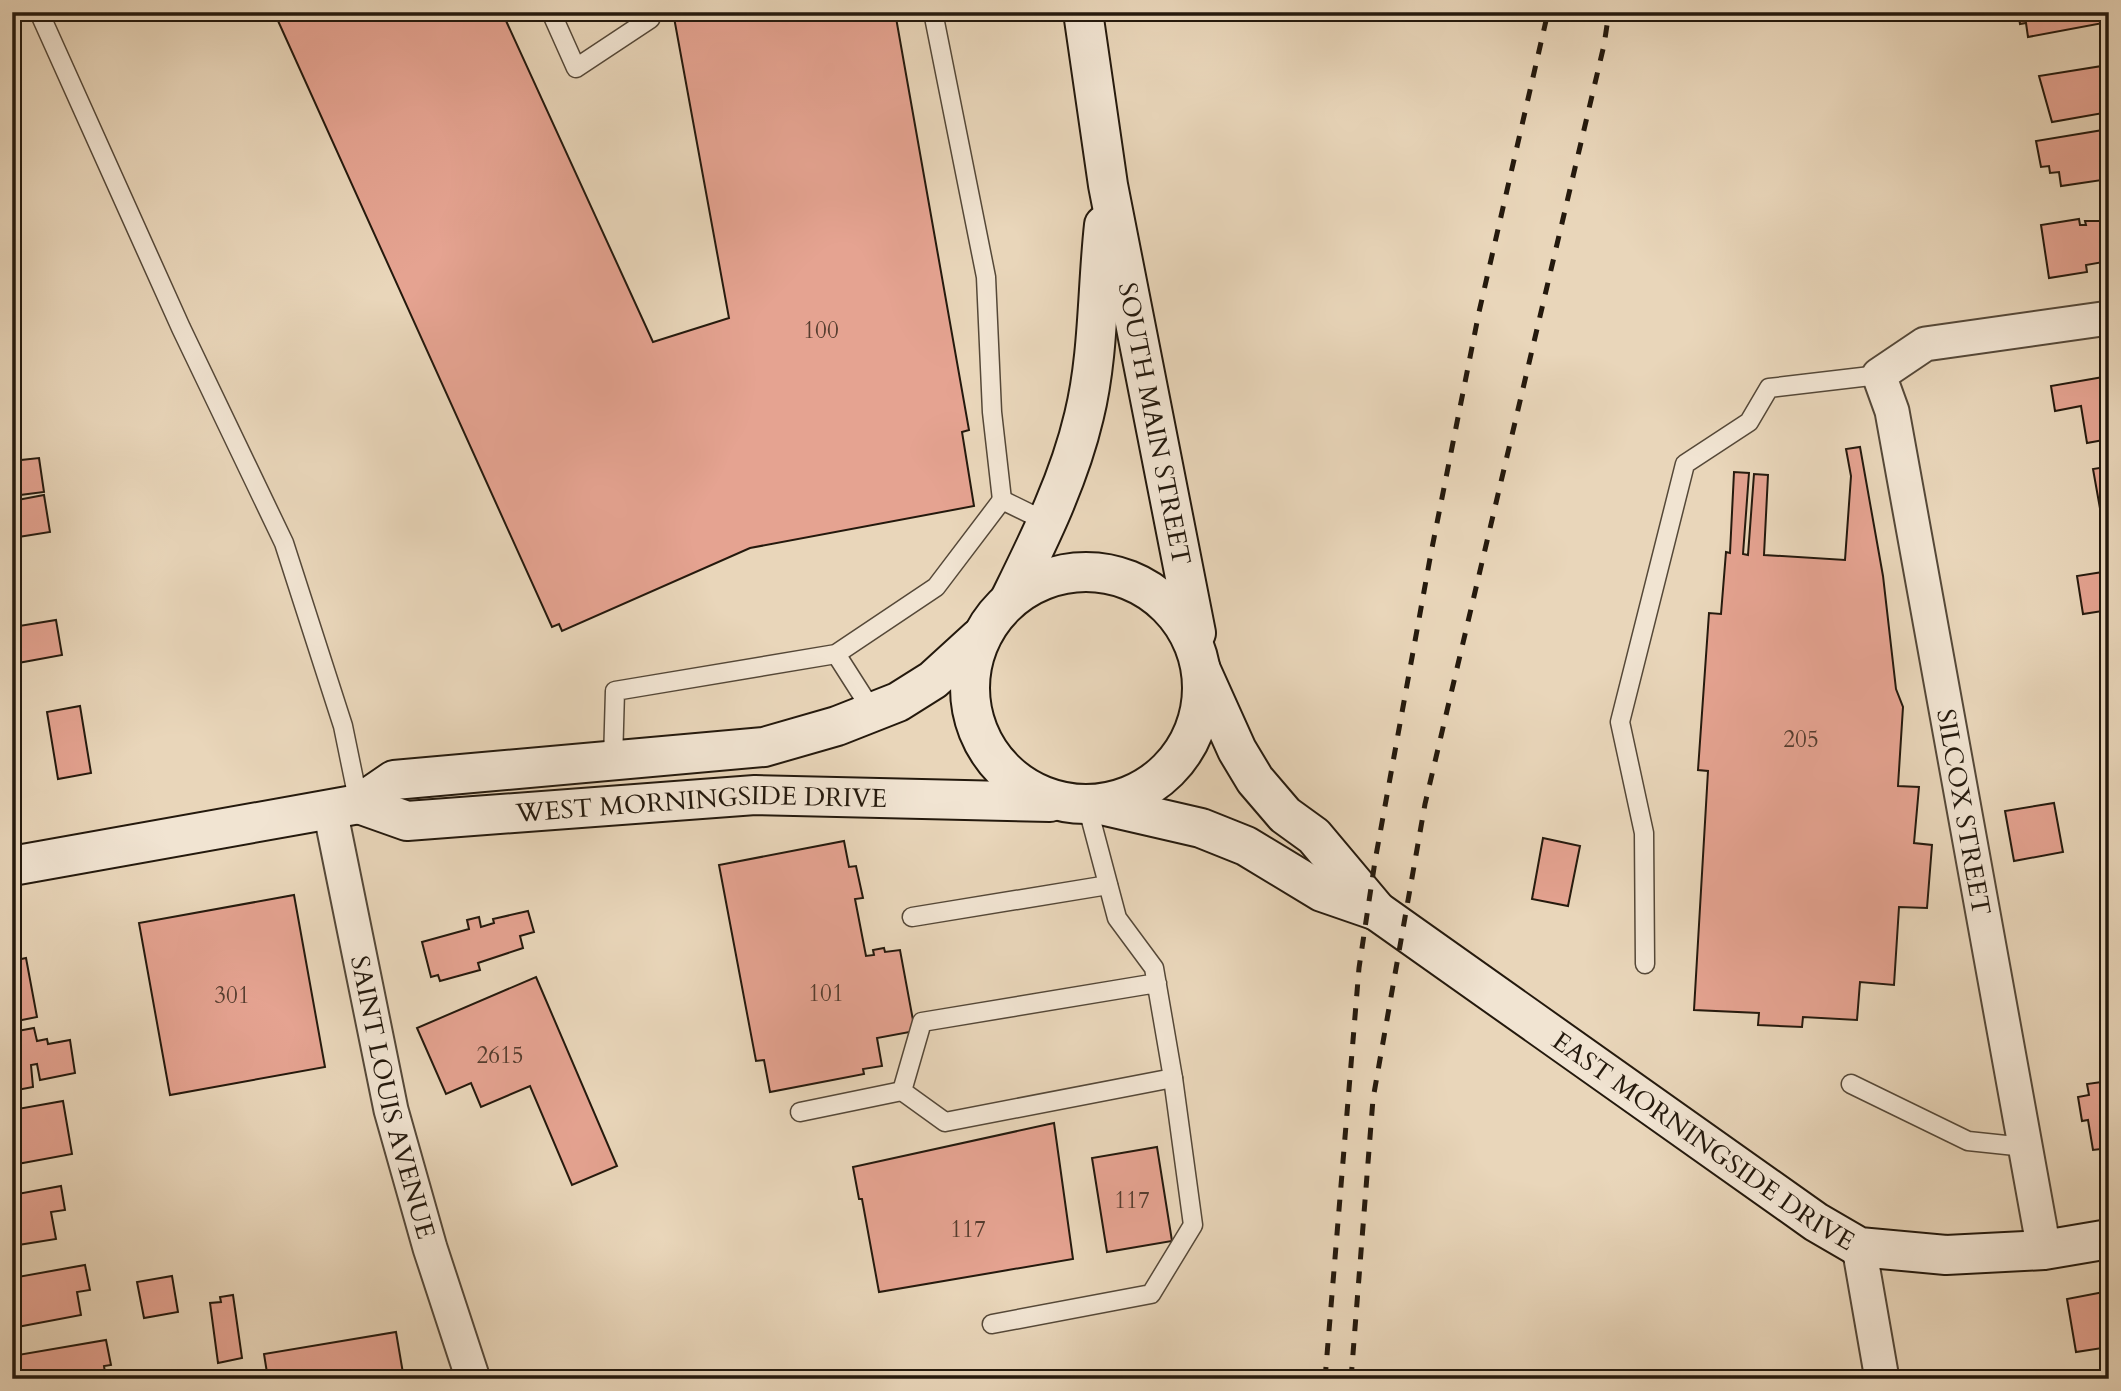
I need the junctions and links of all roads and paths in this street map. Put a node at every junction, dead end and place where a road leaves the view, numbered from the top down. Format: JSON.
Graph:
{"nodes":[{"id":1,"x":39,"y":12,"type":"edge"},
{"id":2,"x":551,"y":12,"type":"edge"},
{"id":3,"x":648,"y":12,"type":"edge"},
{"id":4,"x":933,"y":12,"type":"edge"},
{"id":5,"x":1083,"y":12,"type":"edge"},
{"id":6,"x":1108,"y":185,"type":"junction"},
{"id":7,"x":2109,"y":318,"type":"edge"},
{"id":8,"x":1879,"y":375,"type":"junction"},
{"id":9,"x":1002,"y":500,"type":"junction"},
{"id":10,"x":1047,"y":522,"type":"junction"},
{"id":11,"x":1010,"y":599,"type":"junction"},
{"id":12,"x":979,"y":638,"type":"junction"},
{"id":13,"x":836,"y":654,"type":"junction"},
{"id":14,"x":1201,"y":666,"type":"junction"},
{"id":15,"x":873,"y":712,"type":"junction"},
{"id":16,"x":613,"y":761,"type":"junction"},
{"id":17,"x":1050,"y":802,"type":"junction"},
{"id":18,"x":1092,"y":804,"type":"junction"},
{"id":19,"x":345,"y":807,"type":"junction"},
{"id":20,"x":12,"y":866,"type":"edge"},
{"id":21,"x":1108,"y":885,"type":"junction"},
{"id":22,"x":1377,"y":911,"type":"junction"},
{"id":23,"x":912,"y":917,"type":"dead end"},
{"id":24,"x":1645,"y":964,"type":"dead end"},
{"id":25,"x":1157,"y":983,"type":"junction"},
{"id":26,"x":1173,"y":1078,"type":"junction"},
{"id":27,"x":1850,"y":1084,"type":"dead end"},
{"id":28,"x":902,"y":1091,"type":"junction"},
{"id":29,"x":800,"y":1112,"type":"dead end"},
{"id":30,"x":2025,"y":1147,"type":"junction"},
{"id":31,"x":2109,"y":1240,"type":"edge"},
{"id":32,"x":1860,"y":1247,"type":"junction"},
{"id":33,"x":2044,"y":1250,"type":"junction"},
{"id":34,"x":992,"y":1324,"type":"dead end"},
{"id":35,"x":473,"y":1379,"type":"edge"},
{"id":36,"x":1882,"y":1379,"type":"edge"}],
"edges":[{"from":1,"to":19,"type":"lane"},
{"from":2,"to":3,"type":"lane"},
{"from":4,"to":9,"type":"lane"},
{"from":5,"to":6,"type":"street","name":"SOUTH MAIN STREET"},
{"from":6,"to":10,"type":"street","name":"SOUTH MAIN STREET"},
{"from":6,"to":14,"type":"street","name":"SOUTH MAIN STREET"},
{"from":7,"to":8,"type":"street"},
{"from":8,"to":24,"type":"lane"},
{"from":8,"to":30,"type":"street","name":"SILCOX STREET"},
{"from":9,"to":10,"type":"lane"},
{"from":9,"to":13,"type":"lane"},
{"from":10,"to":11,"type":"street","name":"SOUTH MAIN STREET"},
{"from":11,"to":12,"type":"street"},
{"from":11,"to":14,"type":"street"},
{"from":12,"to":15,"type":"street","name":"WEST MORNINGSIDE DRIVE"},
{"from":12,"to":17,"type":"street"},
{"from":13,"to":15,"type":"lane"},
{"from":13,"to":16,"type":"lane"},
{"from":14,"to":18,"type":"street"},
{"from":14,"to":22,"type":"street"},
{"from":15,"to":16,"type":"street","name":"WEST MORNINGSIDE DRIVE"},
{"from":16,"to":19,"type":"street","name":"WEST MORNINGSIDE DRIVE"},
{"from":17,"to":18,"type":"street"},
{"from":17,"to":19,"type":"street","name":"WEST MORNINGSIDE DRIVE"},
{"from":18,"to":21,"type":"lane"},
{"from":18,"to":22,"type":"street"},
{"from":19,"to":20,"type":"street","name":"WEST MORNINGSIDE DRIVE"},
{"from":19,"to":35,"type":"street","name":"SAINT LOUIS AVENUE"},
{"from":21,"to":23,"type":"lane"},
{"from":21,"to":25,"type":"lane"},
{"from":22,"to":32,"type":"street","name":"EAST MORNINGSIDE DRIVE"},
{"from":25,"to":26,"type":"lane"},
{"from":25,"to":28,"type":"lane"},
{"from":26,"to":28,"type":"lane"},
{"from":26,"to":34,"type":"lane"},
{"from":27,"to":30,"type":"lane"},
{"from":28,"to":29,"type":"lane"},
{"from":30,"to":33,"type":"street","name":"SILCOX STREET"},
{"from":31,"to":33,"type":"street","name":"EAST MORNINGSIDE DRIVE"},
{"from":32,"to":33,"type":"street","name":"EAST MORNINGSIDE DRIVE"},
{"from":32,"to":36,"type":"street"}]}
